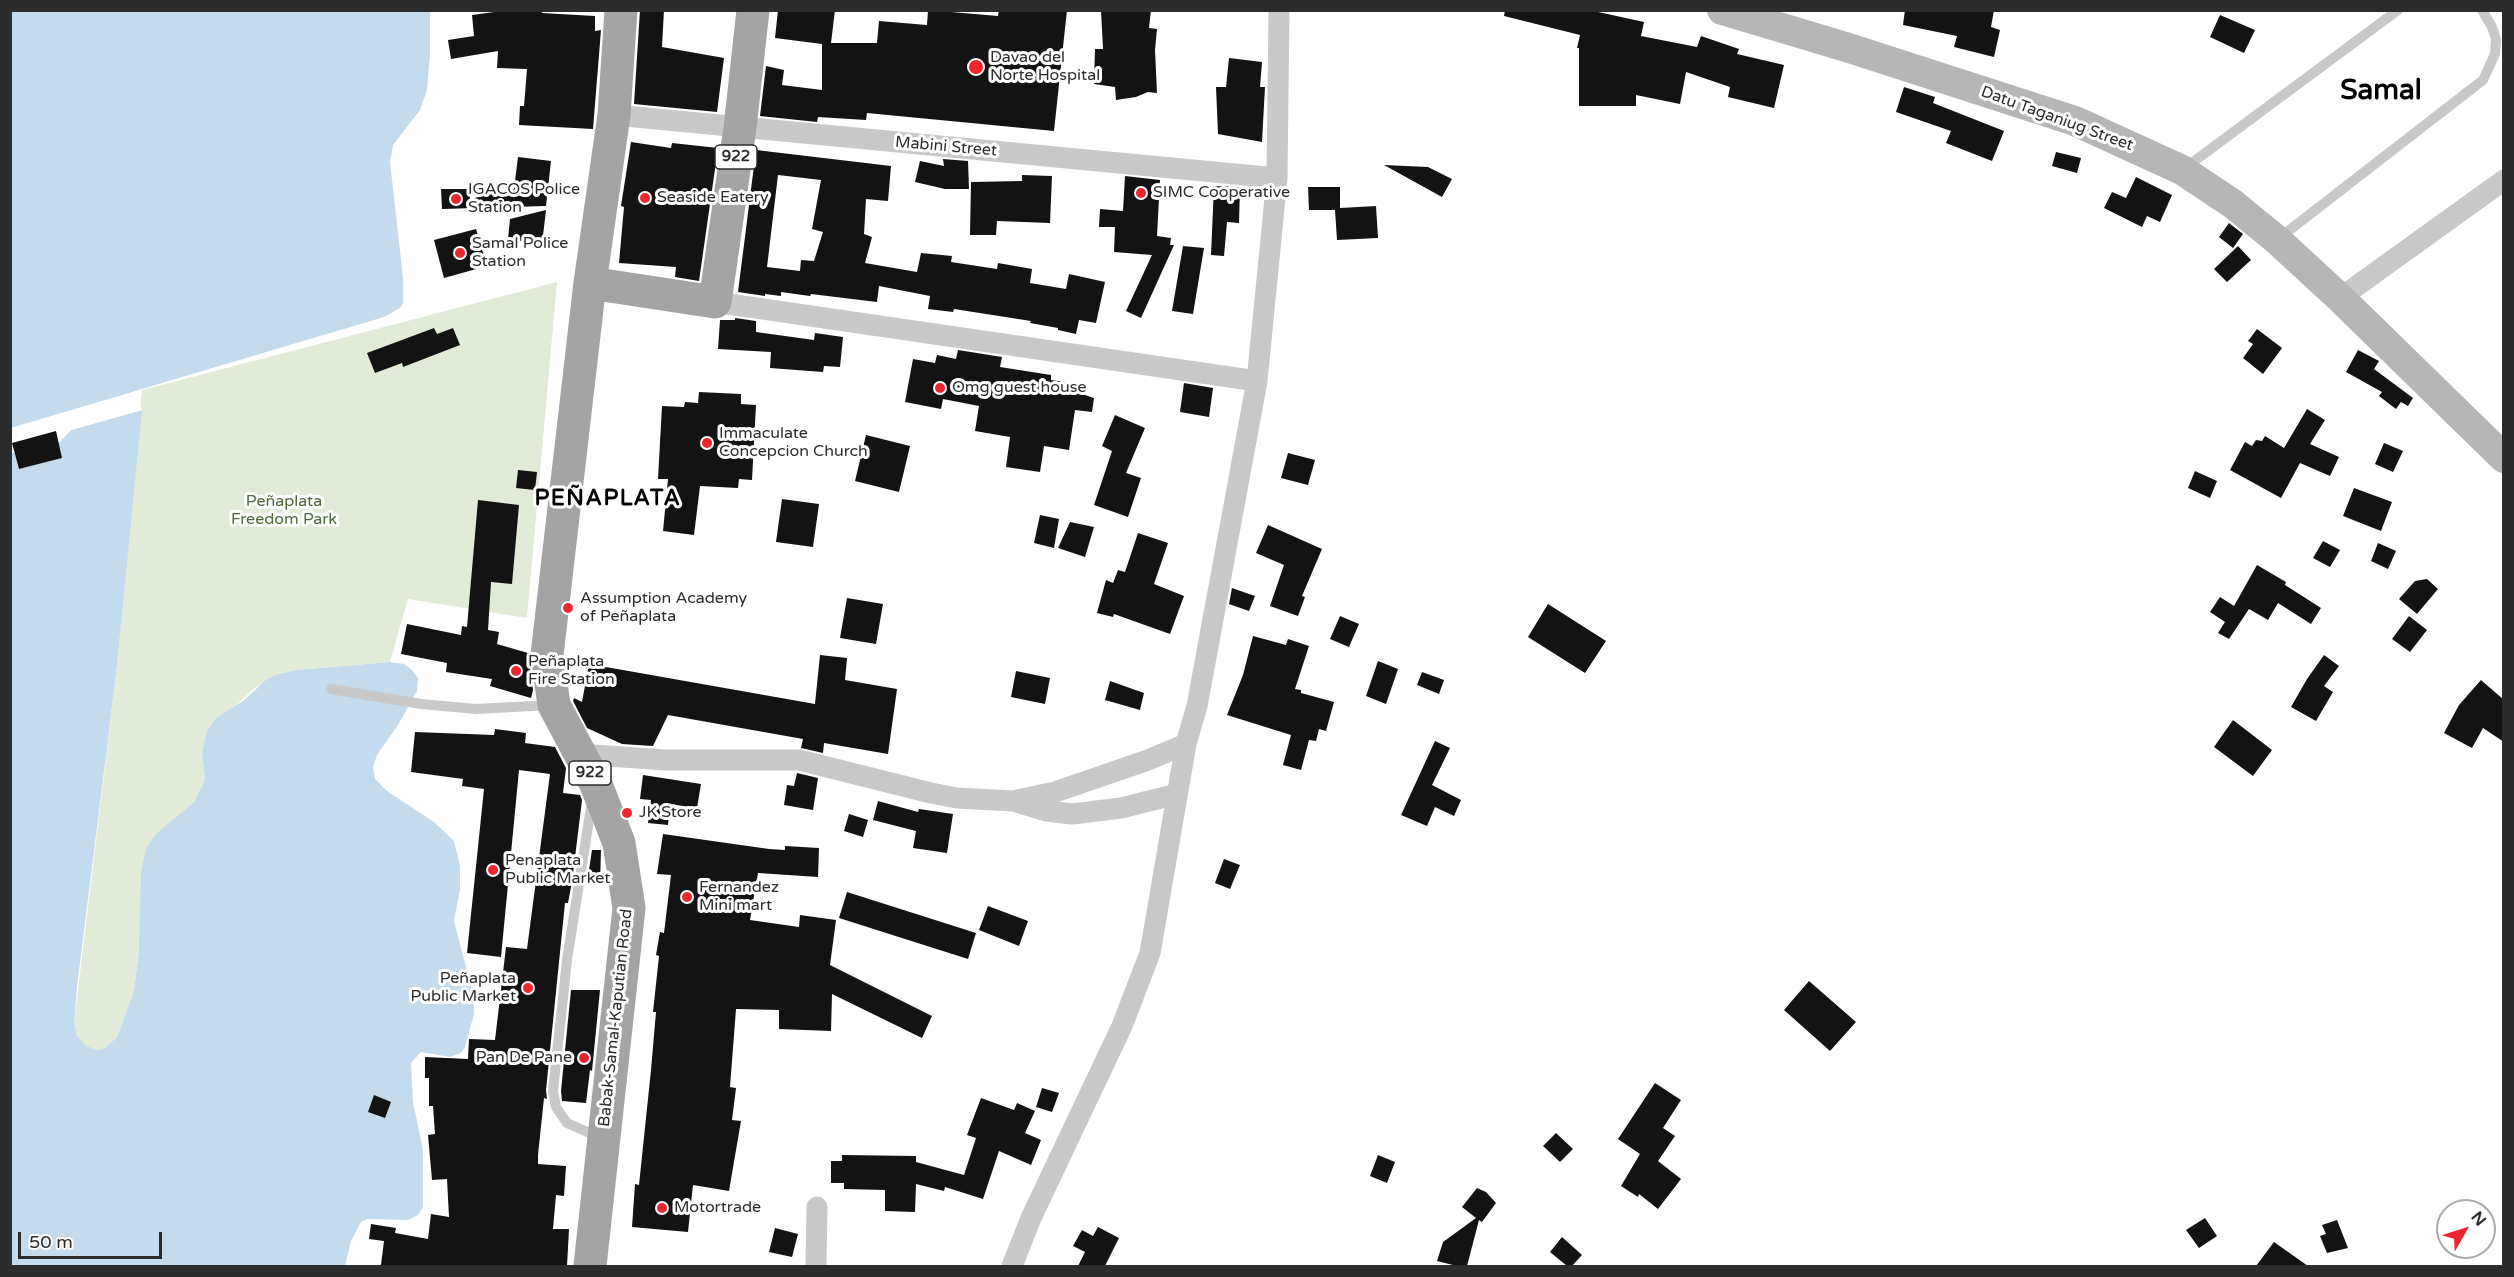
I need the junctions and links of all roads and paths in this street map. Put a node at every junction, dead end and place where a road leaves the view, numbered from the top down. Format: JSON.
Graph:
{"nodes":[{"id":1,"x":621,"y":10,"type":"edge"},
{"id":2,"x":753,"y":10,"type":"edge"},
{"id":3,"x":1279,"y":10,"type":"edge"},
{"id":4,"x":1722,"y":10,"type":"edge"},
{"id":5,"x":2397,"y":10,"type":"edge"},
{"id":6,"x":2482,"y":10,"type":"edge"},
{"id":7,"x":2499,"y":55,"type":"edge"},
{"id":8,"x":614,"y":116,"type":"junction"},
{"id":9,"x":740,"y":128,"type":"junction"},
{"id":10,"x":2182,"y":170,"type":"junction"},
{"id":11,"x":1277,"y":177,"type":"junction"},
{"id":12,"x":2504,"y":180,"type":"edge"},
{"id":13,"x":2277,"y":240,"type":"junction"},
{"id":14,"x":590,"y":283,"type":"junction"},
{"id":15,"x":2340,"y":298,"type":"junction"},
{"id":16,"x":715,"y":302,"type":"junction"},
{"id":17,"x":1257,"y":381,"type":"junction"},
{"id":18,"x":2504,"y":458,"type":"edge"},
{"id":19,"x":331,"y":690,"type":"dead end"},
{"id":20,"x":554,"y":705,"type":"junction"},
{"id":21,"x":1186,"y":744,"type":"junction"},
{"id":22,"x":580,"y":754,"type":"junction"},
{"id":23,"x":595,"y":782,"type":"junction"},
{"id":24,"x":1177,"y":794,"type":"junction"},
{"id":25,"x":1013,"y":801,"type":"junction"},
{"id":26,"x":604,"y":1139,"type":"junction"},
{"id":27,"x":817,"y":1207,"type":"dead end"},
{"id":28,"x":590,"y":1266,"type":"edge"},
{"id":29,"x":816,"y":1266,"type":"edge"},
{"id":30,"x":1012,"y":1266,"type":"edge"}],
"edges":[{"from":1,"to":8,"type":"main road","name":"Babak-Samal-Kaputian Road","number":"922"},
{"from":2,"to":9,"type":"main road","number":"922"},
{"from":3,"to":11,"type":"street"},
{"from":4,"to":10,"type":"main road","name":"Datu Taganiug Street"},
{"from":5,"to":10,"type":"lane"},
{"from":6,"to":7,"type":"lane"},
{"from":7,"to":13,"type":"lane"},
{"from":8,"to":9,"type":"street","name":"Mabini Street"},
{"from":8,"to":14,"type":"main road","name":"Babak-Samal-Kaputian Road","number":"922"},
{"from":9,"to":11,"type":"street","name":"Mabini Street"},
{"from":9,"to":16,"type":"main road","number":"922"},
{"from":10,"to":13,"type":"main road","name":"Datu Taganiug Street"},
{"from":11,"to":17,"type":"street"},
{"from":12,"to":15,"type":"street"},
{"from":13,"to":15,"type":"main road","name":"Datu Taganiug Street"},
{"from":14,"to":16,"type":"main road"},
{"from":14,"to":20,"type":"main road","name":"Babak-Samal-Kaputian Road","number":"922"},
{"from":15,"to":18,"type":"main road","name":"Datu Taganiug Street"},
{"from":16,"to":17,"type":"street"},
{"from":17,"to":21,"type":"street"},
{"from":19,"to":20,"type":"lane"},
{"from":20,"to":22,"type":"main road","name":"Babak-Samal-Kaputian Road","number":"922"},
{"from":21,"to":24,"type":"street"},
{"from":21,"to":25,"type":"street"},
{"from":22,"to":23,"type":"main road","name":"Babak-Samal-Kaputian Road","number":"922"},
{"from":22,"to":25,"type":"street"},
{"from":23,"to":26,"type":"main road","name":"Babak-Samal-Kaputian Road","number":"922"},
{"from":23,"to":26,"type":"lane"},
{"from":24,"to":25,"type":"street"},
{"from":24,"to":30,"type":"street"},
{"from":26,"to":28,"type":"main road","name":"Babak-Samal-Kaputian Road","number":"922"},
{"from":27,"to":29,"type":"street"}]}
